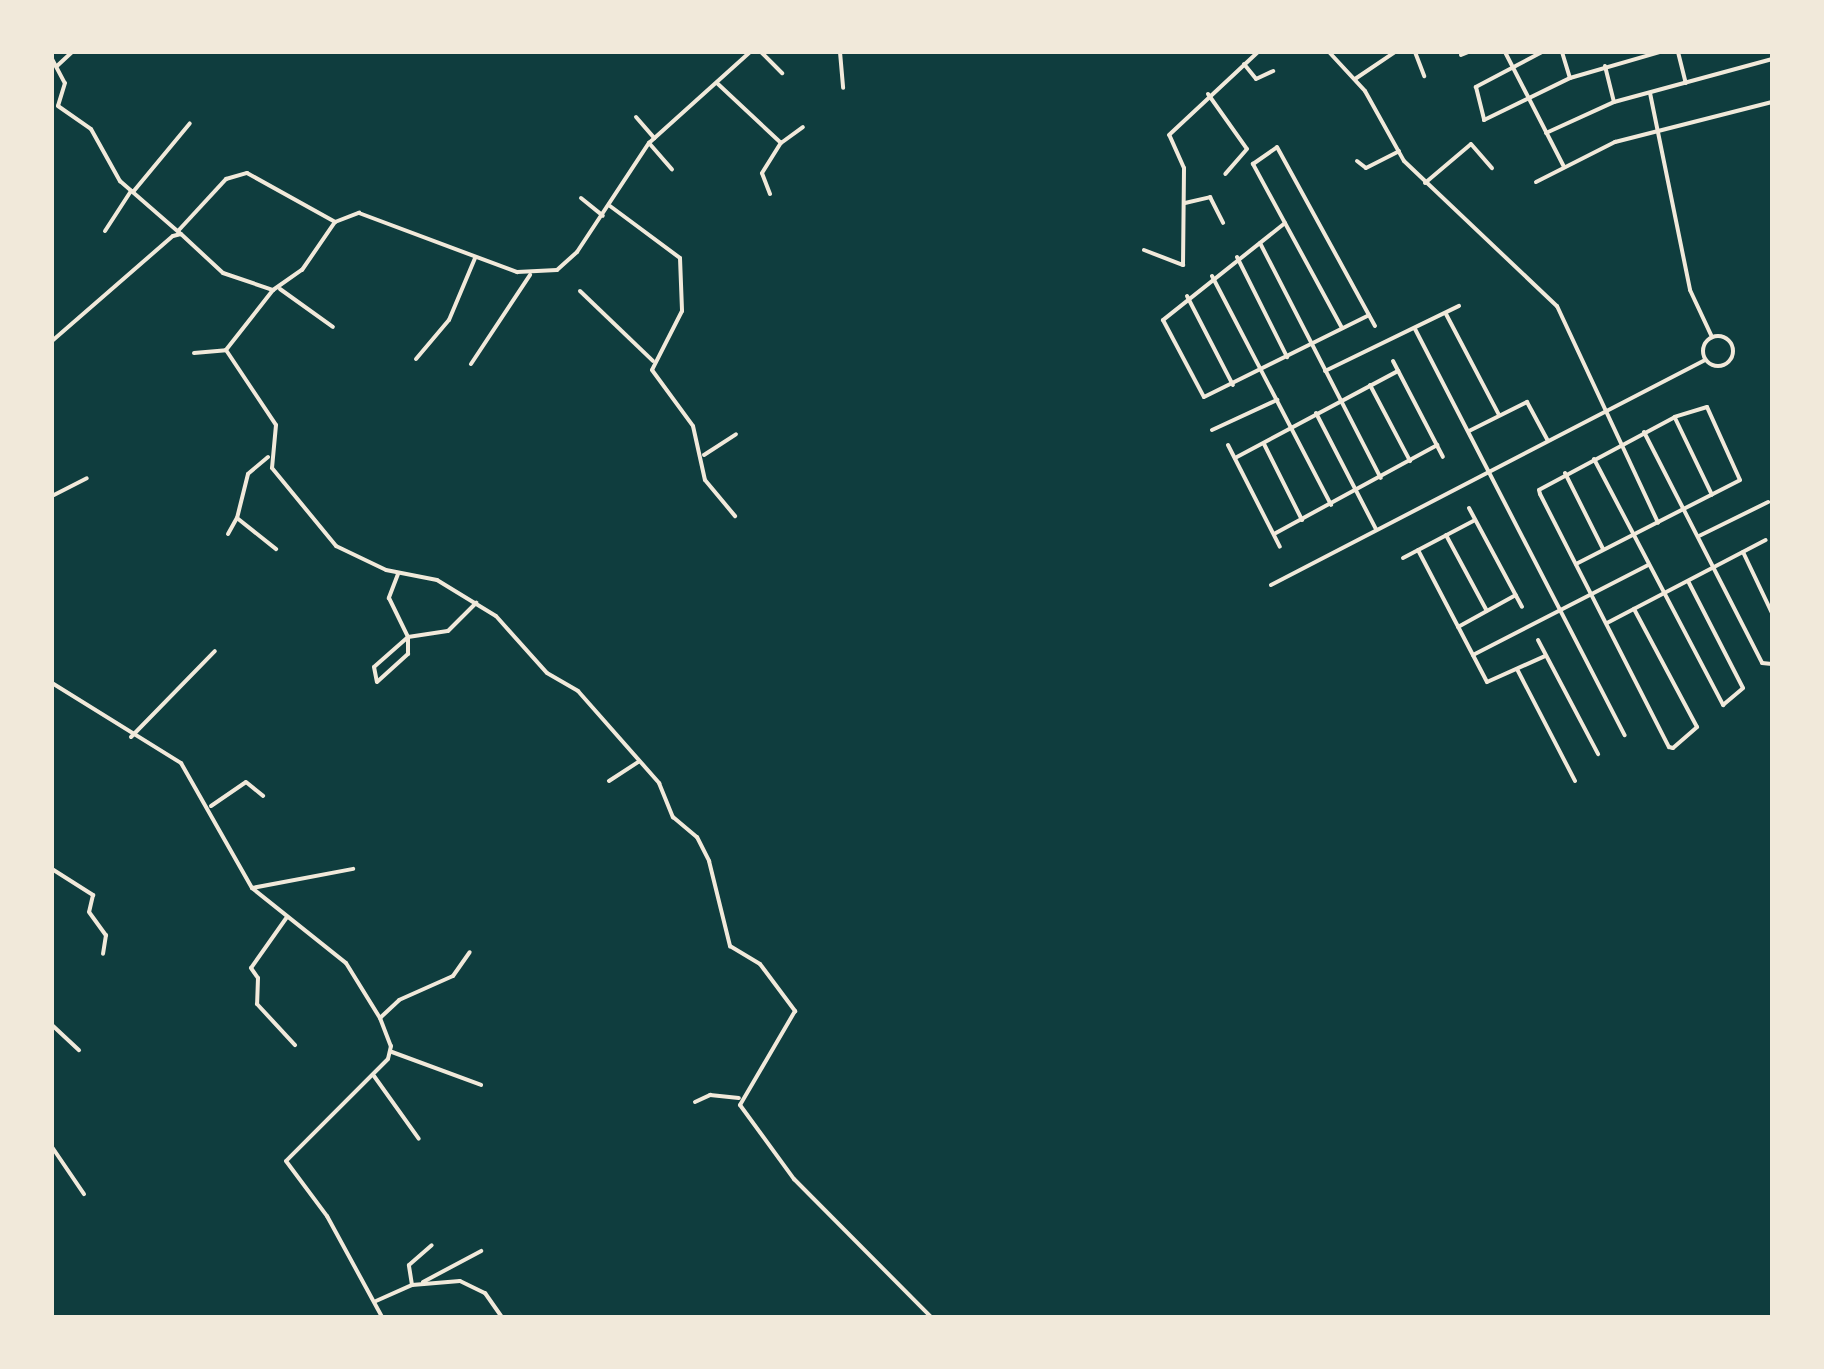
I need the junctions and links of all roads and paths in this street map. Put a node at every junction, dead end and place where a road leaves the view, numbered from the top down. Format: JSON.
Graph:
{"nodes":[{"id":1,"x":72,"y":52,"type":"edge"},
{"id":2,"x":750,"y":52,"type":"edge"},
{"id":3,"x":761,"y":52,"type":"edge"},
{"id":4,"x":840,"y":52,"type":"edge"},
{"id":5,"x":1258,"y":52,"type":"edge"},
{"id":6,"x":1329,"y":52,"type":"edge"},
{"id":7,"x":1395,"y":52,"type":"edge"},
{"id":8,"x":1415,"y":52,"type":"edge"},
{"id":9,"x":1468,"y":52,"type":"edge"},
{"id":10,"x":1505,"y":52,"type":"edge"},
{"id":11,"x":1542,"y":52,"type":"edge"},
{"id":12,"x":1562,"y":52,"type":"edge"},
{"id":13,"x":1660,"y":52,"type":"edge"},
{"id":14,"x":1678,"y":52,"type":"edge"},
{"id":15,"x":1461,"y":55,"type":"dead end"},
{"id":16,"x":52,"y":59,"type":"edge"},
{"id":17,"x":1772,"y":59,"type":"edge"},
{"id":18,"x":1244,"y":64,"type":"junction"},
{"id":19,"x":57,"y":66,"type":"junction"},
{"id":20,"x":1605,"y":66,"type":"junction"},
{"id":21,"x":1512,"y":68,"type":"junction"},
{"id":22,"x":1273,"y":71,"type":"dead end"},
{"id":23,"x":782,"y":73,"type":"dead end"},
{"id":24,"x":1424,"y":76,"type":"dead end"},
{"id":25,"x":1570,"y":78,"type":"junction"},
{"id":26,"x":1355,"y":79,"type":"junction"},
{"id":27,"x":717,"y":83,"type":"junction"},
{"id":28,"x":1686,"y":83,"type":"junction"},
{"id":29,"x":843,"y":88,"type":"dead end"},
{"id":30,"x":1650,"y":93,"type":"junction"},
{"id":31,"x":1208,"y":94,"type":"junction"},
{"id":32,"x":1530,"y":99,"type":"junction"},
{"id":33,"x":1614,"y":102,"type":"junction"},
{"id":34,"x":1772,"y":102,"type":"edge"},
{"id":35,"x":636,"y":117,"type":"dead end"},
{"id":36,"x":190,"y":123,"type":"dead end"},
{"id":37,"x":803,"y":127,"type":"dead end"},
{"id":38,"x":1659,"y":130,"type":"junction"},
{"id":39,"x":1546,"y":133,"type":"junction"},
{"id":40,"x":654,"y":138,"type":"junction"},
{"id":41,"x":649,"y":143,"type":"junction"},
{"id":42,"x":781,"y":143,"type":"junction"},
{"id":43,"x":1399,"y":151,"type":"junction"},
{"id":44,"x":1357,"y":161,"type":"dead end"},
{"id":45,"x":1564,"y":167,"type":"junction"},
{"id":46,"x":1492,"y":168,"type":"dead end"},
{"id":47,"x":672,"y":169,"type":"dead end"},
{"id":48,"x":1225,"y":174,"type":"dead end"},
{"id":49,"x":1536,"y":182,"type":"dead end"},
{"id":50,"x":1425,"y":183,"type":"junction"},
{"id":51,"x":132,"y":192,"type":"junction"},
{"id":52,"x":770,"y":194,"type":"dead end"},
{"id":53,"x":581,"y":198,"type":"dead end"},
{"id":54,"x":1185,"y":203,"type":"junction"},
{"id":55,"x":609,"y":206,"type":"junction"},
{"id":56,"x":603,"y":216,"type":"junction"},
{"id":57,"x":335,"y":222,"type":"junction"},
{"id":58,"x":1223,"y":223,"type":"dead end"},
{"id":59,"x":1285,"y":223,"type":"junction"},
{"id":60,"x":105,"y":231,"type":"dead end"},
{"id":61,"x":180,"y":233,"type":"junction"},
{"id":62,"x":1260,"y":243,"type":"junction"},
{"id":63,"x":1144,"y":250,"type":"dead end"},
{"id":64,"x":1237,"y":257,"type":"junction"},
{"id":65,"x":475,"y":258,"type":"junction"},
{"id":66,"x":530,"y":275,"type":"junction"},
{"id":67,"x":1211,"y":275,"type":"junction"},
{"id":68,"x":280,"y":289,"type":"junction"},
{"id":69,"x":273,"y":290,"type":"junction"},
{"id":70,"x":580,"y":291,"type":"dead end"},
{"id":71,"x":1187,"y":296,"type":"junction"},
{"id":72,"x":1459,"y":306,"type":"dead end"},
{"id":73,"x":1446,"y":314,"type":"junction"},
{"id":74,"x":1369,"y":315,"type":"junction"},
{"id":75,"x":1375,"y":326,"type":"dead end"},
{"id":76,"x":333,"y":327,"type":"dead end"},
{"id":77,"x":1342,"y":328,"type":"junction"},
{"id":78,"x":1415,"y":329,"type":"junction"},
{"id":79,"x":1712,"y":337,"type":"junction"},
{"id":80,"x":53,"y":339,"type":"edge"},
{"id":81,"x":1313,"y":344,"type":"junction"},
{"id":82,"x":226,"y":350,"type":"junction"},
{"id":83,"x":194,"y":353,"type":"dead end"},
{"id":84,"x":1287,"y":357,"type":"junction"},
{"id":85,"x":416,"y":359,"type":"dead end"},
{"id":86,"x":1705,"y":360,"type":"junction"},
{"id":87,"x":653,"y":361,"type":"junction"},
{"id":88,"x":1393,"y":361,"type":"dead end"},
{"id":89,"x":471,"y":364,"type":"dead end"},
{"id":90,"x":1262,"y":371,"type":"junction"},
{"id":91,"x":1325,"y":371,"type":"junction"},
{"id":92,"x":1398,"y":371,"type":"junction"},
{"id":93,"x":1233,"y":385,"type":"junction"},
{"id":94,"x":1370,"y":385,"type":"junction"},
{"id":95,"x":1277,"y":400,"type":"junction"},
{"id":96,"x":1340,"y":401,"type":"junction"},
{"id":97,"x":1316,"y":413,"type":"junction"},
{"id":98,"x":1602,"y":414,"type":"junction"},
{"id":99,"x":1499,"y":415,"type":"junction"},
{"id":100,"x":1675,"y":417,"type":"junction"},
{"id":101,"x":1291,"y":428,"type":"junction"},
{"id":102,"x":1212,"y":430,"type":"dead end"},
{"id":103,"x":1469,"y":431,"type":"junction"},
{"id":104,"x":1644,"y":432,"type":"junction"},
{"id":105,"x":736,"y":434,"type":"dead end"},
{"id":106,"x":1548,"y":441,"type":"junction"},
{"id":107,"x":1263,"y":443,"type":"junction"},
{"id":108,"x":1228,"y":445,"type":"dead end"},
{"id":109,"x":1437,"y":445,"type":"junction"},
{"id":110,"x":1618,"y":447,"type":"junction"},
{"id":111,"x":270,"y":455,"type":"junction"},
{"id":112,"x":704,"y":455,"type":"junction"},
{"id":113,"x":1443,"y":457,"type":"dead end"},
{"id":114,"x":1235,"y":458,"type":"junction"},
{"id":115,"x":1594,"y":459,"type":"junction"},
{"id":116,"x":1410,"y":461,"type":"junction"},
{"id":117,"x":1490,"y":471,"type":"junction"},
{"id":118,"x":1565,"y":473,"type":"junction"},
{"id":119,"x":87,"y":478,"type":"dead end"},
{"id":120,"x":1381,"y":478,"type":"junction"},
{"id":121,"x":1356,"y":491,"type":"junction"},
{"id":122,"x":1712,"y":495,"type":"junction"},
{"id":123,"x":52,"y":496,"type":"edge"},
{"id":124,"x":1768,"y":502,"type":"dead end"},
{"id":125,"x":1331,"y":505,"type":"junction"},
{"id":126,"x":1469,"y":508,"type":"dead end"},
{"id":127,"x":1684,"y":510,"type":"junction"},
{"id":128,"x":735,"y":516,"type":"dead end"},
{"id":129,"x":237,"y":518,"type":"junction"},
{"id":130,"x":1302,"y":520,"type":"junction"},
{"id":131,"x":1475,"y":520,"type":"junction"},
{"id":132,"x":1658,"y":523,"type":"junction"},
{"id":133,"x":1376,"y":529,"type":"junction"},
{"id":134,"x":228,"y":534,"type":"dead end"},
{"id":135,"x":1274,"y":534,"type":"junction"},
{"id":136,"x":1446,"y":535,"type":"junction"},
{"id":137,"x":1633,"y":535,"type":"junction"},
{"id":138,"x":1698,"y":537,"type":"junction"},
{"id":139,"x":1766,"y":540,"type":"dead end"},
{"id":140,"x":1280,"y":547,"type":"dead end"},
{"id":141,"x":276,"y":549,"type":"dead end"},
{"id":142,"x":1418,"y":550,"type":"junction"},
{"id":143,"x":1603,"y":550,"type":"junction"},
{"id":144,"x":1743,"y":552,"type":"junction"},
{"id":145,"x":1403,"y":558,"type":"dead end"},
{"id":146,"x":1576,"y":564,"type":"junction"},
{"id":147,"x":1648,"y":565,"type":"junction"},
{"id":148,"x":1713,"y":567,"type":"junction"},
{"id":149,"x":398,"y":574,"type":"junction"},
{"id":150,"x":1688,"y":581,"type":"junction"},
{"id":151,"x":1271,"y":585,"type":"dead end"},
{"id":152,"x":1663,"y":593,"type":"junction"},
{"id":153,"x":1592,"y":594,"type":"junction"},
{"id":154,"x":1516,"y":595,"type":"junction"},
{"id":155,"x":476,"y":603,"type":"junction"},
{"id":156,"x":1522,"y":607,"type":"dead end"},
{"id":157,"x":1634,"y":609,"type":"junction"},
{"id":158,"x":1561,"y":610,"type":"junction"},
{"id":159,"x":1487,"y":611,"type":"junction"},
{"id":160,"x":1772,"y":613,"type":"edge"},
{"id":161,"x":1607,"y":623,"type":"junction"},
{"id":162,"x":1458,"y":627,"type":"junction"},
{"id":163,"x":409,"y":636,"type":"junction"},
{"id":164,"x":1538,"y":640,"type":"dead end"},
{"id":165,"x":215,"y":651,"type":"dead end"},
{"id":166,"x":1473,"y":655,"type":"junction"},
{"id":167,"x":1545,"y":656,"type":"junction"},
{"id":168,"x":1772,"y":664,"type":"edge"},
{"id":169,"x":1517,"y":669,"type":"junction"},
{"id":170,"x":52,"y":683,"type":"edge"},
{"id":171,"x":1625,"y":735,"type":"dead end"},
{"id":172,"x":131,"y":737,"type":"junction"},
{"id":173,"x":1598,"y":754,"type":"dead end"},
{"id":174,"x":638,"y":762,"type":"junction"},
{"id":175,"x":609,"y":781,"type":"dead end"},
{"id":176,"x":1575,"y":781,"type":"dead end"},
{"id":177,"x":263,"y":796,"type":"dead end"},
{"id":178,"x":211,"y":806,"type":"junction"},
{"id":179,"x":52,"y":869,"type":"edge"},
{"id":180,"x":353,"y":869,"type":"dead end"},
{"id":181,"x":252,"y":888,"type":"junction"},
{"id":182,"x":287,"y":917,"type":"junction"},
{"id":183,"x":470,"y":952,"type":"dead end"},
{"id":184,"x":103,"y":954,"type":"dead end"},
{"id":185,"x":380,"y":1018,"type":"junction"},
{"id":186,"x":52,"y":1025,"type":"edge"},
{"id":187,"x":295,"y":1045,"type":"dead end"},
{"id":188,"x":79,"y":1050,"type":"dead end"},
{"id":189,"x":392,"y":1052,"type":"junction"},
{"id":190,"x":374,"y":1076,"type":"junction"},
{"id":191,"x":481,"y":1085,"type":"dead end"},
{"id":192,"x":739,"y":1098,"type":"junction"},
{"id":193,"x":695,"y":1102,"type":"dead end"},
{"id":194,"x":419,"y":1139,"type":"dead end"},
{"id":195,"x":52,"y":1147,"type":"edge"},
{"id":196,"x":84,"y":1194,"type":"dead end"},
{"id":197,"x":432,"y":1245,"type":"dead end"},
{"id":198,"x":481,"y":1251,"type":"dead end"},
{"id":199,"x":415,"y":1285,"type":"junction"},
{"id":200,"x":375,"y":1301,"type":"junction"},
{"id":201,"x":382,"y":1317,"type":"edge"},
{"id":202,"x":502,"y":1317,"type":"edge"},
{"id":203,"x":931,"y":1317,"type":"edge"}],
"edges":[{"from":1,"to":19,"type":"street"},
{"from":2,"to":27,"type":"street"},
{"from":3,"to":23,"type":"street"},
{"from":4,"to":29,"type":"street"},
{"from":5,"to":18,"type":"street"},
{"from":6,"to":26,"type":"street"},
{"from":7,"to":26,"type":"street"},
{"from":8,"to":24,"type":"street"},
{"from":9,"to":15,"type":"street"},
{"from":10,"to":21,"type":"street"},
{"from":11,"to":21,"type":"street"},
{"from":12,"to":25,"type":"street"},
{"from":13,"to":20,"type":"street"},
{"from":14,"to":28,"type":"street"},
{"from":16,"to":19,"type":"street"},
{"from":17,"to":28,"type":"street"},
{"from":18,"to":22,"type":"street"},
{"from":18,"to":31,"type":"street"},
{"from":19,"to":51,"type":"street"},
{"from":20,"to":25,"type":"street"},
{"from":20,"to":33,"type":"street"},
{"from":21,"to":32,"type":"street"},
{"from":21,"to":32,"type":"street"},
{"from":25,"to":32,"type":"street"},
{"from":26,"to":43,"type":"street"},
{"from":27,"to":40,"type":"street"},
{"from":27,"to":42,"type":"street"},
{"from":28,"to":30,"type":"street"},
{"from":30,"to":33,"type":"street"},
{"from":30,"to":38,"type":"street"},
{"from":31,"to":48,"type":"street"},
{"from":31,"to":54,"type":"street"},
{"from":32,"to":39,"type":"street"},
{"from":33,"to":39,"type":"street"},
{"from":34,"to":38,"type":"street"},
{"from":35,"to":40,"type":"street"},
{"from":36,"to":51,"type":"street"},
{"from":37,"to":42,"type":"street"},
{"from":38,"to":45,"type":"street"},
{"from":38,"to":79,"type":"street"},
{"from":39,"to":45,"type":"street"},
{"from":40,"to":41,"type":"street"},
{"from":41,"to":47,"type":"street"},
{"from":41,"to":55,"type":"street"},
{"from":42,"to":52,"type":"street"},
{"from":43,"to":44,"type":"street"},
{"from":43,"to":50,"type":"street"},
{"from":45,"to":49,"type":"street"},
{"from":46,"to":50,"type":"street"},
{"from":50,"to":98,"type":"street"},
{"from":51,"to":60,"type":"street"},
{"from":51,"to":61,"type":"street"},
{"from":53,"to":56,"type":"street"},
{"from":54,"to":58,"type":"street"},
{"from":54,"to":63,"type":"street"},
{"from":55,"to":56,"type":"street"},
{"from":55,"to":87,"type":"street"},
{"from":56,"to":66,"type":"street"},
{"from":57,"to":61,"type":"street"},
{"from":57,"to":65,"type":"street"},
{"from":57,"to":68,"type":"street"},
{"from":59,"to":62,"type":"street"},
{"from":59,"to":74,"type":"street"},
{"from":59,"to":77,"type":"street"},
{"from":61,"to":69,"type":"street"},
{"from":61,"to":80,"type":"street"},
{"from":62,"to":64,"type":"street"},
{"from":62,"to":81,"type":"street"},
{"from":64,"to":67,"type":"street"},
{"from":64,"to":84,"type":"street"},
{"from":65,"to":66,"type":"street"},
{"from":65,"to":85,"type":"street"},
{"from":66,"to":89,"type":"street"},
{"from":67,"to":71,"type":"street"},
{"from":67,"to":90,"type":"street"},
{"from":68,"to":69,"type":"street"},
{"from":68,"to":76,"type":"street"},
{"from":69,"to":82,"type":"street"},
{"from":70,"to":87,"type":"street"},
{"from":71,"to":93,"type":"street"},
{"from":71,"to":93,"type":"street"},
{"from":72,"to":73,"type":"street"},
{"from":73,"to":78,"type":"street"},
{"from":73,"to":99,"type":"street"},
{"from":74,"to":75,"type":"street"},
{"from":74,"to":77,"type":"street"},
{"from":77,"to":81,"type":"street"},
{"from":78,"to":91,"type":"street"},
{"from":78,"to":103,"type":"street"},
{"from":79,"to":86,"type":"street"},
{"from":79,"to":86,"type":"street"},
{"from":81,"to":84,"type":"street"},
{"from":81,"to":91,"type":"street"},
{"from":82,"to":83,"type":"street"},
{"from":82,"to":111,"type":"street"},
{"from":84,"to":90,"type":"street"},
{"from":86,"to":98,"type":"street"},
{"from":87,"to":112,"type":"street"},
{"from":88,"to":92,"type":"street"},
{"from":90,"to":93,"type":"street"},
{"from":90,"to":95,"type":"street"},
{"from":91,"to":96,"type":"street"},
{"from":92,"to":94,"type":"street"},
{"from":92,"to":109,"type":"street"},
{"from":94,"to":96,"type":"street"},
{"from":94,"to":116,"type":"street"},
{"from":95,"to":101,"type":"street"},
{"from":95,"to":102,"type":"street"},
{"from":96,"to":97,"type":"street"},
{"from":96,"to":120,"type":"street"},
{"from":97,"to":101,"type":"street"},
{"from":97,"to":121,"type":"street"},
{"from":98,"to":106,"type":"street"},
{"from":98,"to":110,"type":"street"},
{"from":99,"to":103,"type":"street"},
{"from":99,"to":106,"type":"street"},
{"from":100,"to":104,"type":"street"},
{"from":100,"to":122,"type":"street"},
{"from":100,"to":122,"type":"street"},
{"from":101,"to":107,"type":"street"},
{"from":101,"to":125,"type":"street"},
{"from":103,"to":117,"type":"street"},
{"from":104,"to":110,"type":"street"},
{"from":104,"to":127,"type":"street"},
{"from":105,"to":112,"type":"street"},
{"from":106,"to":117,"type":"street"},
{"from":107,"to":114,"type":"street"},
{"from":107,"to":130,"type":"street"},
{"from":108,"to":114,"type":"street"},
{"from":109,"to":113,"type":"street"},
{"from":109,"to":116,"type":"street"},
{"from":110,"to":115,"type":"street"},
{"from":110,"to":132,"type":"street"},
{"from":111,"to":129,"type":"street"},
{"from":111,"to":149,"type":"street"},
{"from":112,"to":128,"type":"street"},
{"from":114,"to":135,"type":"street"},
{"from":115,"to":118,"type":"street"},
{"from":115,"to":137,"type":"street"},
{"from":116,"to":120,"type":"street"},
{"from":117,"to":133,"type":"street"},
{"from":117,"to":158,"type":"street"},
{"from":118,"to":143,"type":"street"},
{"from":118,"to":146,"type":"street"},
{"from":119,"to":123,"type":"street"},
{"from":120,"to":121,"type":"street"},
{"from":121,"to":125,"type":"street"},
{"from":121,"to":133,"type":"street"},
{"from":122,"to":127,"type":"street"},
{"from":124,"to":138,"type":"street"},
{"from":125,"to":130,"type":"street"},
{"from":126,"to":131,"type":"street"},
{"from":127,"to":132,"type":"street"},
{"from":127,"to":138,"type":"street"},
{"from":129,"to":134,"type":"street"},
{"from":129,"to":141,"type":"street"},
{"from":130,"to":135,"type":"street"},
{"from":131,"to":136,"type":"street"},
{"from":131,"to":154,"type":"street"},
{"from":132,"to":137,"type":"street"},
{"from":133,"to":151,"type":"street"},
{"from":135,"to":140,"type":"street"},
{"from":136,"to":142,"type":"street"},
{"from":136,"to":159,"type":"street"},
{"from":137,"to":143,"type":"street"},
{"from":137,"to":147,"type":"street"},
{"from":138,"to":148,"type":"street"},
{"from":139,"to":144,"type":"street"},
{"from":142,"to":145,"type":"street"},
{"from":142,"to":162,"type":"street"},
{"from":143,"to":146,"type":"street"},
{"from":144,"to":148,"type":"street"},
{"from":144,"to":160,"type":"street"},
{"from":146,"to":153,"type":"street"},
{"from":147,"to":152,"type":"street"},
{"from":147,"to":153,"type":"street"},
{"from":148,"to":150,"type":"street"},
{"from":148,"to":168,"type":"street"},
{"from":149,"to":155,"type":"street"},
{"from":149,"to":163,"type":"street"},
{"from":150,"to":152,"type":"street"},
{"from":150,"to":152,"type":"street"},
{"from":152,"to":157,"type":"street"},
{"from":153,"to":158,"type":"street"},
{"from":153,"to":161,"type":"street"},
{"from":154,"to":156,"type":"street"},
{"from":154,"to":159,"type":"street"},
{"from":155,"to":163,"type":"street"},
{"from":155,"to":174,"type":"street"},
{"from":157,"to":161,"type":"street"},
{"from":157,"to":161,"type":"street"},
{"from":158,"to":166,"type":"street"},
{"from":158,"to":171,"type":"street"},
{"from":159,"to":162,"type":"street"},
{"from":162,"to":166,"type":"street"},
{"from":163,"to":163,"type":"street"},
{"from":164,"to":167,"type":"street"},
{"from":165,"to":172,"type":"street"},
{"from":166,"to":169,"type":"street"},
{"from":167,"to":169,"type":"street"},
{"from":167,"to":173,"type":"street"},
{"from":169,"to":176,"type":"street"},
{"from":170,"to":172,"type":"street"},
{"from":172,"to":178,"type":"street"},
{"from":174,"to":175,"type":"street"},
{"from":174,"to":192,"type":"street"},
{"from":177,"to":178,"type":"street"},
{"from":178,"to":181,"type":"street"},
{"from":179,"to":184,"type":"street"},
{"from":180,"to":181,"type":"street"},
{"from":181,"to":182,"type":"street"},
{"from":182,"to":185,"type":"street"},
{"from":182,"to":187,"type":"street"},
{"from":183,"to":185,"type":"street"},
{"from":185,"to":189,"type":"street"},
{"from":186,"to":188,"type":"street"},
{"from":189,"to":190,"type":"street"},
{"from":189,"to":191,"type":"street"},
{"from":190,"to":194,"type":"street"},
{"from":190,"to":200,"type":"street"},
{"from":192,"to":193,"type":"street"},
{"from":192,"to":203,"type":"street"},
{"from":195,"to":196,"type":"street"},
{"from":197,"to":199,"type":"street"},
{"from":198,"to":199,"type":"street"},
{"from":199,"to":200,"type":"street"},
{"from":199,"to":202,"type":"street"},
{"from":200,"to":201,"type":"street"}]}
